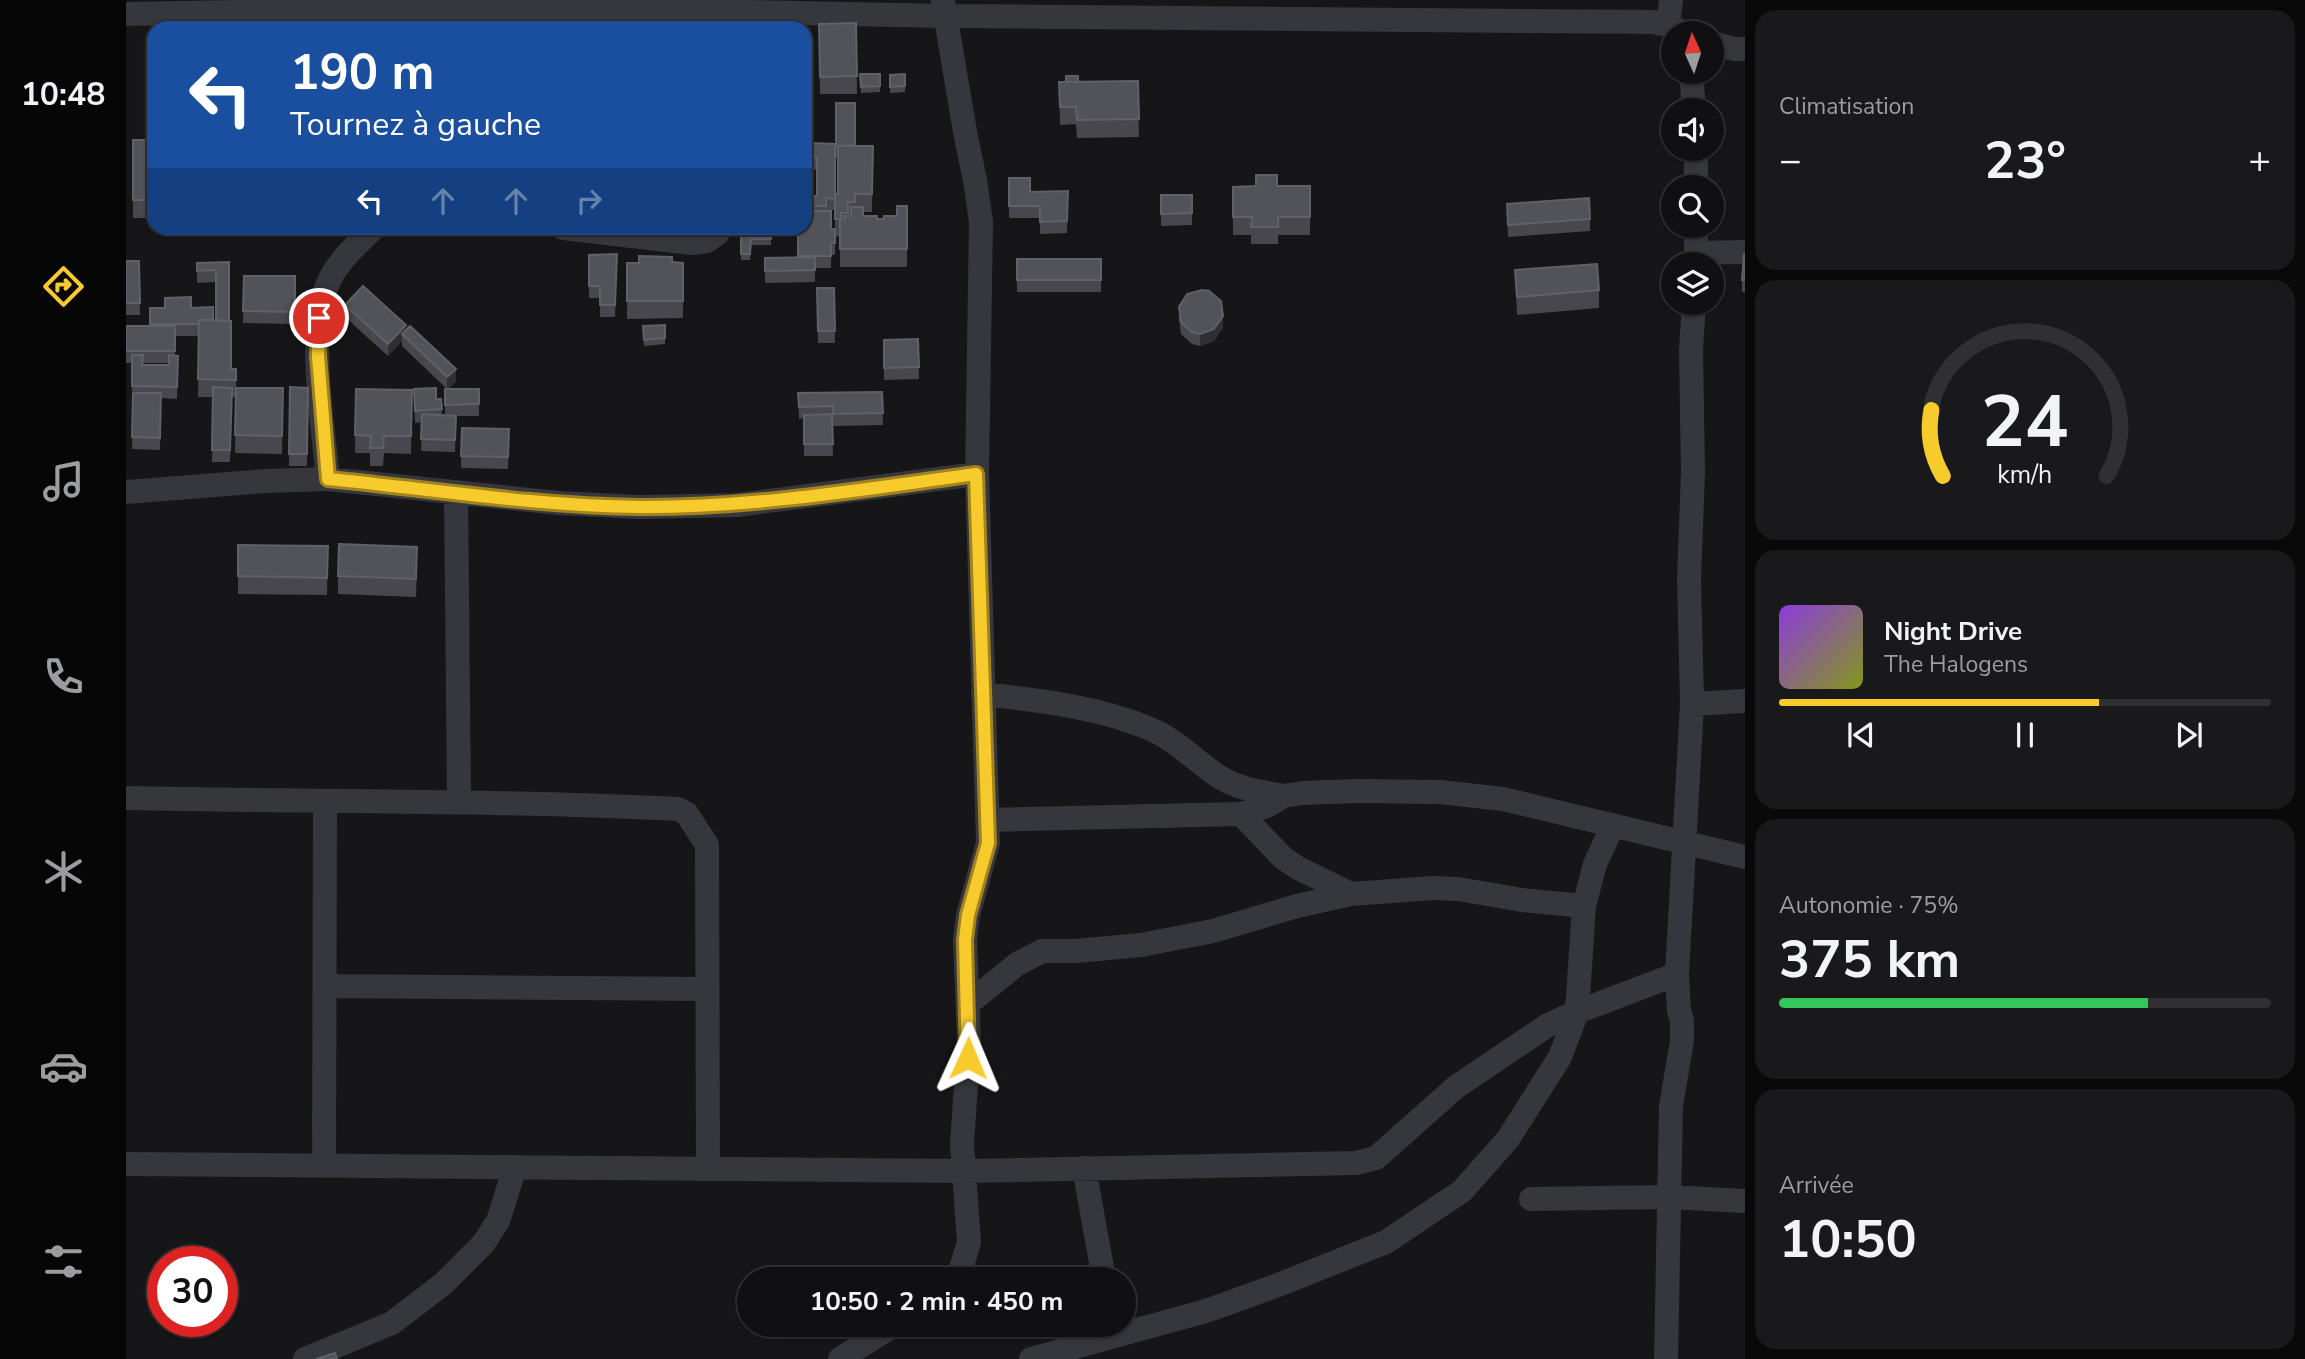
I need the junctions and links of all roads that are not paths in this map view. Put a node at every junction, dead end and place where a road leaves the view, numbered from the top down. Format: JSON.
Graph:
{"nodes":[{"id":1,"x":510,"y":4,"type":"edge"},
{"id":2,"x":944,"y":8,"type":"edge"},
{"id":3,"x":1673,"y":13,"type":"edge"},
{"id":4,"x":126,"y":14,"type":"edge"},
{"id":5,"x":480,"y":18,"type":"edge"},
{"id":6,"x":720,"y":20,"type":"edge"},
{"id":7,"x":1724,"y":47,"type":"edge"},
{"id":8,"x":1745,"y":49,"type":"edge"},
{"id":9,"x":367,"y":235,"type":"edge"},
{"id":10,"x":623,"y":235,"type":"edge"},
{"id":11,"x":715,"y":235,"type":"edge"},
{"id":12,"x":1745,"y":252,"type":"edge"},
{"id":13,"x":1724,"y":255,"type":"edge"},
{"id":14,"x":1693,"y":315,"type":"edge"},
{"id":15,"x":976,"y":474,"type":"junction"},
{"id":16,"x":328,"y":479,"type":"junction"},
{"id":17,"x":126,"y":492,"type":"edge"},
{"id":18,"x":456,"y":492,"type":"junction"},
{"id":19,"x":983,"y":694,"type":"junction"},
{"id":20,"x":1745,"y":701,"type":"edge"},
{"id":21,"x":1692,"y":704,"type":"junction"},
{"id":22,"x":1284,"y":796,"type":"junction"},
{"id":23,"x":126,"y":798,"type":"edge"},
{"id":24,"x":459,"y":801,"type":"junction"},
{"id":25,"x":325,"y":803,"type":"junction"},
{"id":26,"x":1241,"y":814,"type":"junction"},
{"id":27,"x":987,"y":820,"type":"junction"},
{"id":28,"x":1613,"y":825,"type":"junction"},
{"id":29,"x":1686,"y":842,"type":"junction"},
{"id":30,"x":1745,"y":857,"type":"edge"},
{"id":31,"x":1351,"y":894,"type":"junction"},
{"id":32,"x":1584,"y":906,"type":"junction"},
{"id":33,"x":1677,"y":974,"type":"junction"},
{"id":34,"x":325,"y":986,"type":"junction"},
{"id":35,"x":707,"y":989,"type":"junction"},
{"id":36,"x":968,"y":1003,"type":"junction"},
{"id":37,"x":1577,"y":1012,"type":"junction"},
{"id":38,"x":126,"y":1164,"type":"edge"},
{"id":39,"x":324,"y":1166,"type":"junction"},
{"id":40,"x":515,"y":1167,"type":"junction"},
{"id":41,"x":1084,"y":1168,"type":"junction"},
{"id":42,"x":708,"y":1169,"type":"junction"},
{"id":43,"x":965,"y":1171,"type":"junction"},
{"id":44,"x":1668,"y":1197,"type":"junction"},
{"id":45,"x":1531,"y":1199,"type":"dead end"},
{"id":46,"x":1745,"y":1201,"type":"edge"},
{"id":47,"x":962,"y":1267,"type":"edge"},
{"id":48,"x":1102,"y":1267,"type":"edge"},
{"id":49,"x":1136,"y":1325,"type":"edge"},
{"id":50,"x":875,"y":1337,"type":"edge"},
{"id":51,"x":1094,"y":1337,"type":"edge"},
{"id":52,"x":305,"y":1359,"type":"edge"},
{"id":53,"x":840,"y":1359,"type":"edge"},
{"id":54,"x":1031,"y":1359,"type":"edge"},
{"id":55,"x":1666,"y":1359,"type":"edge"}],
"edges":[{"from":1,"to":5,"type":"street"},
{"from":1,"to":6,"type":"street"},
{"from":2,"to":3,"type":"street"},
{"from":2,"to":6,"type":"street"},
{"from":2,"to":15,"type":"street"},
{"from":4,"to":5,"type":"street"},
{"from":7,"to":8,"type":"street"},
{"from":9,"to":16,"type":"street"},
{"from":10,"to":11,"type":"street"},
{"from":12,"to":13,"type":"street"},
{"from":14,"to":21,"type":"street"},
{"from":15,"to":18,"type":"street"},
{"from":15,"to":19,"type":"street"},
{"from":16,"to":17,"type":"street"},
{"from":16,"to":18,"type":"street"},
{"from":18,"to":24,"type":"street"},
{"from":19,"to":22,"type":"street"},
{"from":19,"to":27,"type":"street"},
{"from":20,"to":21,"type":"street"},
{"from":21,"to":29,"type":"street"},
{"from":22,"to":26,"type":"street"},
{"from":22,"to":28,"type":"street"},
{"from":23,"to":25,"type":"street"},
{"from":24,"to":25,"type":"street"},
{"from":24,"to":35,"type":"street"},
{"from":25,"to":34,"type":"street"},
{"from":26,"to":27,"type":"street"},
{"from":26,"to":31,"type":"street"},
{"from":27,"to":36,"type":"street"},
{"from":28,"to":29,"type":"street"},
{"from":28,"to":32,"type":"street"},
{"from":29,"to":30,"type":"street"},
{"from":29,"to":33,"type":"street"},
{"from":31,"to":32,"type":"street"},
{"from":31,"to":36,"type":"street"},
{"from":32,"to":37,"type":"street"},
{"from":33,"to":37,"type":"street"},
{"from":33,"to":44,"type":"street"},
{"from":34,"to":35,"type":"street"},
{"from":34,"to":39,"type":"street"},
{"from":35,"to":42,"type":"street"},
{"from":36,"to":43,"type":"street"},
{"from":37,"to":41,"type":"street"},
{"from":37,"to":49,"type":"street"},
{"from":38,"to":39,"type":"street"},
{"from":39,"to":40,"type":"street"},
{"from":40,"to":42,"type":"street"},
{"from":40,"to":52,"type":"street"},
{"from":41,"to":43,"type":"street"},
{"from":41,"to":48,"type":"street"},
{"from":42,"to":43,"type":"street"},
{"from":43,"to":47,"type":"street"},
{"from":44,"to":45,"type":"street"},
{"from":44,"to":46,"type":"street"},
{"from":44,"to":55,"type":"street"},
{"from":50,"to":53,"type":"street"},
{"from":51,"to":54,"type":"street"}]}
